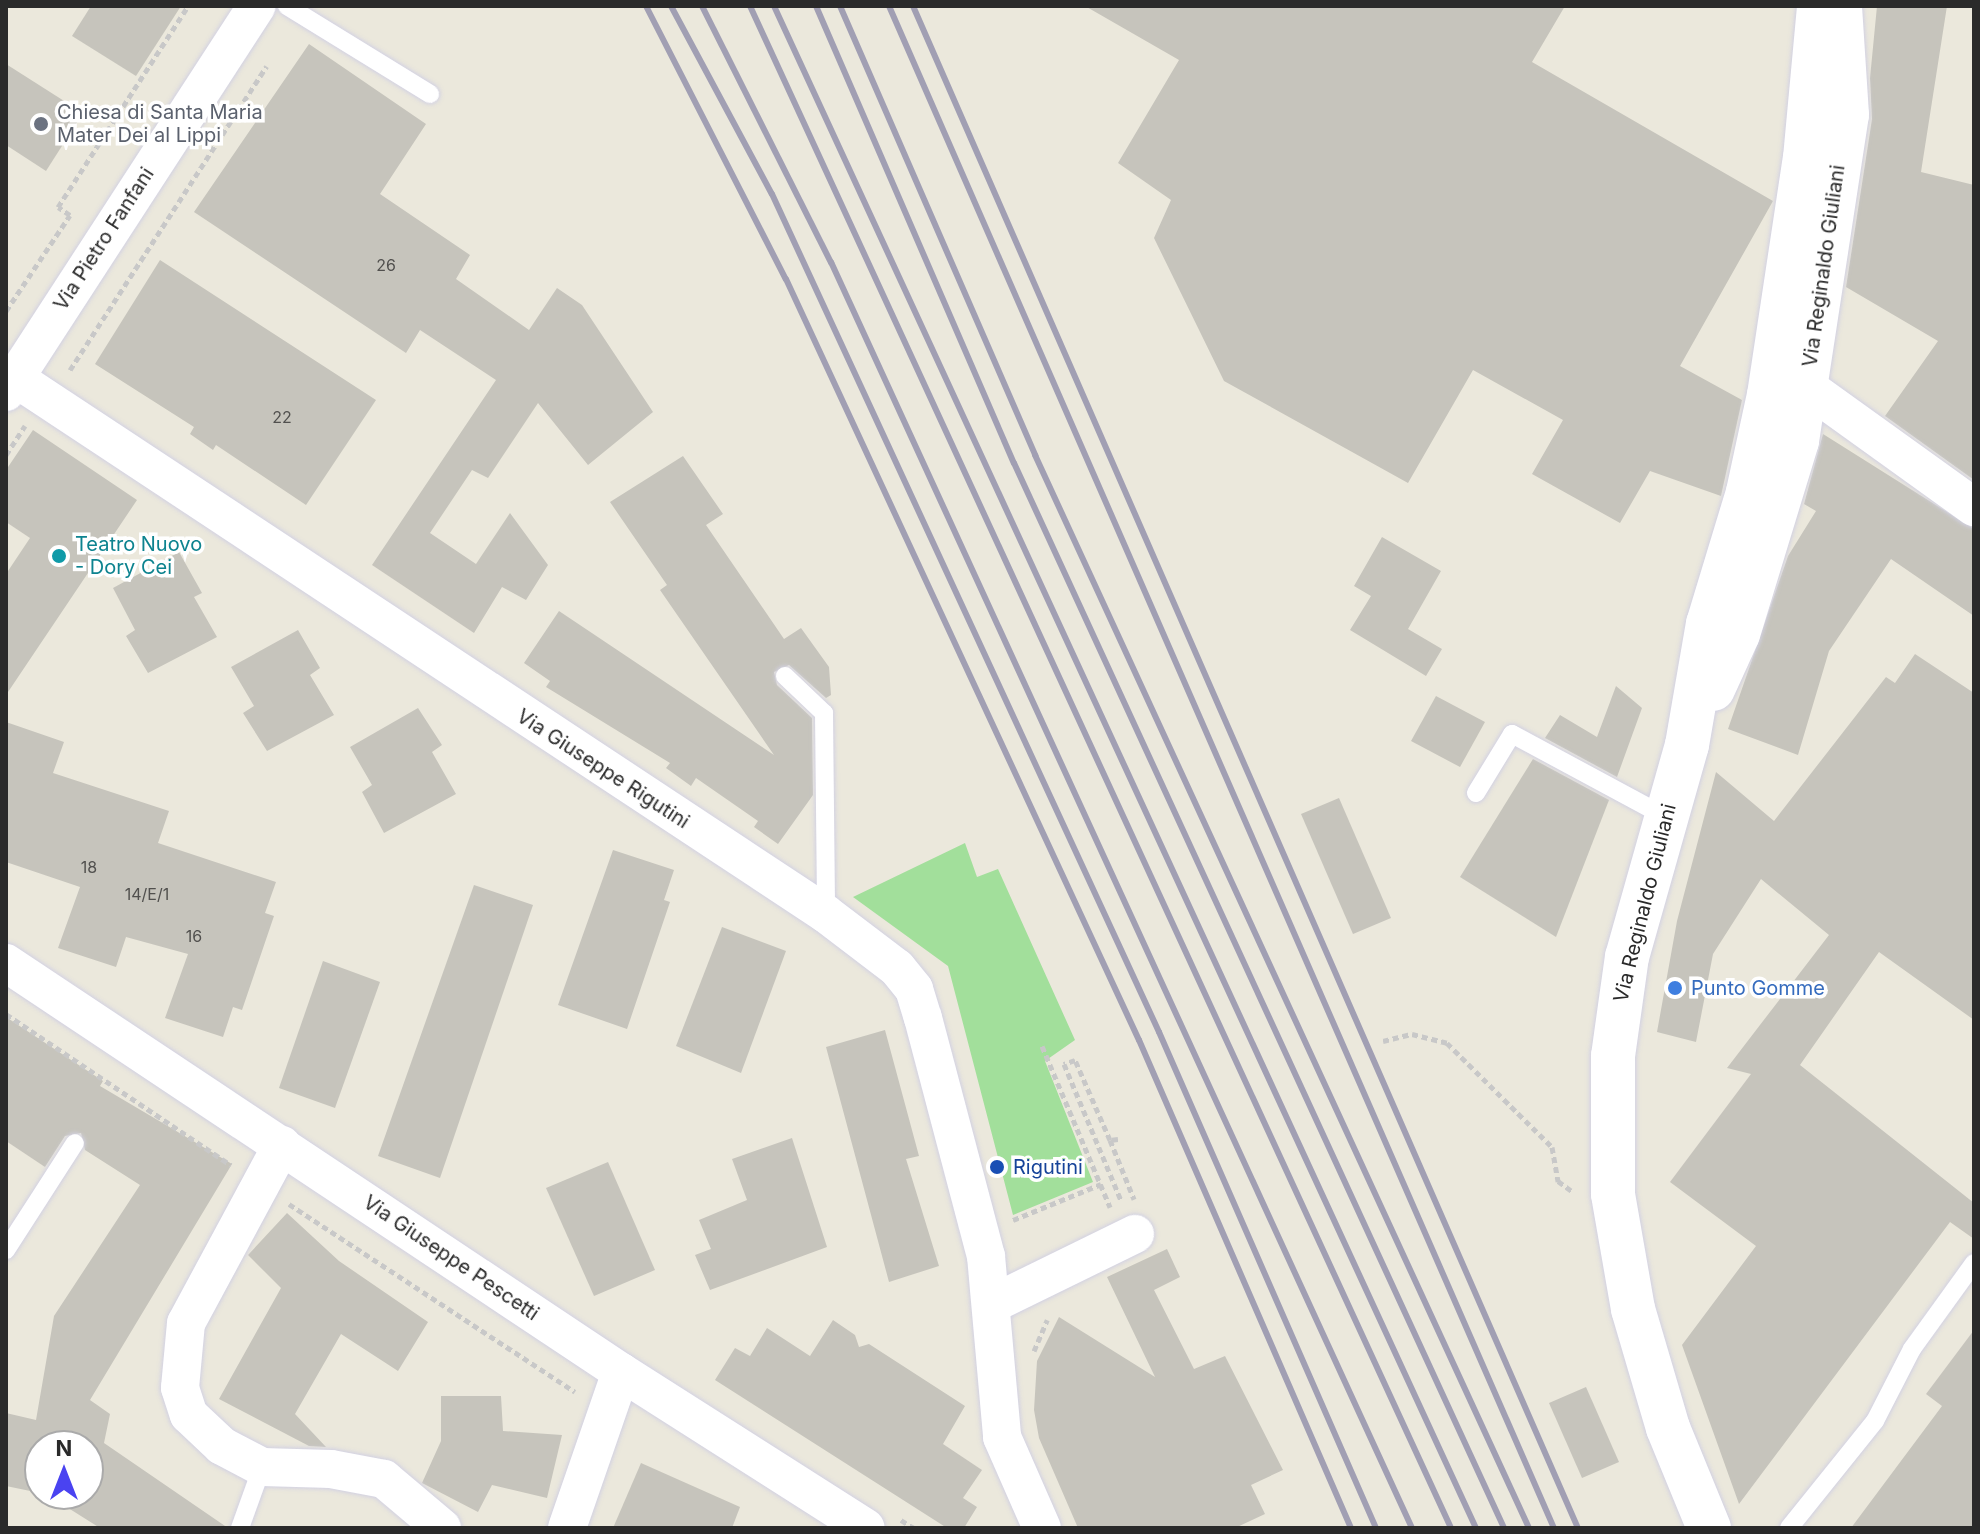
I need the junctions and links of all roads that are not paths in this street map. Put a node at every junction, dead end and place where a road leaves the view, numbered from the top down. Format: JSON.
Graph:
{"nodes":[{"id":1,"x":257,"y":6,"type":"edge"},
{"id":2,"x":1819,"y":6,"type":"edge"},
{"id":3,"x":1840,"y":6,"type":"edge"},
{"id":4,"x":291,"y":8,"type":"edge"},
{"id":5,"x":430,"y":94,"type":"dead end"},
{"id":6,"x":1780,"y":338,"type":"junction"},
{"id":7,"x":10,"y":385,"type":"edge"},
{"id":8,"x":1807,"y":387,"type":"junction"},
{"id":9,"x":1974,"y":507,"type":"edge"},
{"id":10,"x":785,"y":676,"type":"dead end"},
{"id":11,"x":1687,"y":745,"type":"junction"},
{"id":12,"x":1476,"y":793,"type":"dead end"},
{"id":13,"x":1664,"y":816,"type":"junction"},
{"id":14,"x":826,"y":914,"type":"junction"},
{"id":15,"x":6,"y":963,"type":"edge"},
{"id":16,"x":75,"y":1143,"type":"dead end"},
{"id":17,"x":282,"y":1145,"type":"junction"},
{"id":18,"x":1138,"y":1224,"type":"road end"},
{"id":19,"x":11,"y":1230,"type":"edge"},
{"id":20,"x":6,"y":1250,"type":"edge"},
{"id":21,"x":1974,"y":1263,"type":"edge"},
{"id":22,"x":994,"y":1303,"type":"junction"},
{"id":23,"x":621,"y":1372,"type":"junction"},
{"id":24,"x":262,"y":1467,"type":"junction"},
{"id":25,"x":1032,"y":1519,"type":"edge"},
{"id":26,"x":240,"y":1528,"type":"edge"},
{"id":27,"x":442,"y":1528,"type":"edge"},
{"id":28,"x":567,"y":1528,"type":"edge"},
{"id":29,"x":866,"y":1528,"type":"edge"},
{"id":30,"x":1709,"y":1528,"type":"edge"},
{"id":31,"x":1789,"y":1528,"type":"edge"}],
"edges":[{"from":1,"to":7,"type":"street","name":"Via Pietro Fanfani"},
{"from":2,"to":6,"type":"main road","name":"Via Reginaldo Giuliani"},
{"from":3,"to":8,"type":"main road","name":"Via Reginaldo Giuliani"},
{"from":4,"to":5,"type":"lane"},
{"from":6,"to":8,"type":"street"},
{"from":6,"to":11,"type":"main road","name":"Via Reginaldo Giuliani"},
{"from":7,"to":14,"type":"street","name":"Via Giuseppe Rigutini"},
{"from":8,"to":9,"type":"street"},
{"from":8,"to":11,"type":"main road","name":"Via Reginaldo Giuliani"},
{"from":10,"to":14,"type":"lane"},
{"from":11,"to":13,"type":"main road","name":"Via Reginaldo Giuliani"},
{"from":12,"to":13,"type":"lane"},
{"from":13,"to":30,"type":"main road","name":"Via Reginaldo Giuliani"},
{"from":14,"to":22,"type":"street","name":"Via Giuseppe Rigutini"},
{"from":15,"to":17,"type":"street","name":"Via Giuseppe Pescetti"},
{"from":16,"to":19,"type":"lane"},
{"from":17,"to":23,"type":"street","name":"Via Giuseppe Pescetti"},
{"from":17,"to":24,"type":"street"},
{"from":18,"to":22,"type":"street"},
{"from":19,"to":20,"type":"lane"},
{"from":21,"to":31,"type":"lane"},
{"from":22,"to":25,"type":"street","name":"Via Giuseppe Rigutini"},
{"from":23,"to":28,"type":"street"},
{"from":23,"to":29,"type":"street","name":"Via Giuseppe Pescetti"},
{"from":24,"to":26,"type":"lane"},
{"from":24,"to":27,"type":"street"}]}
